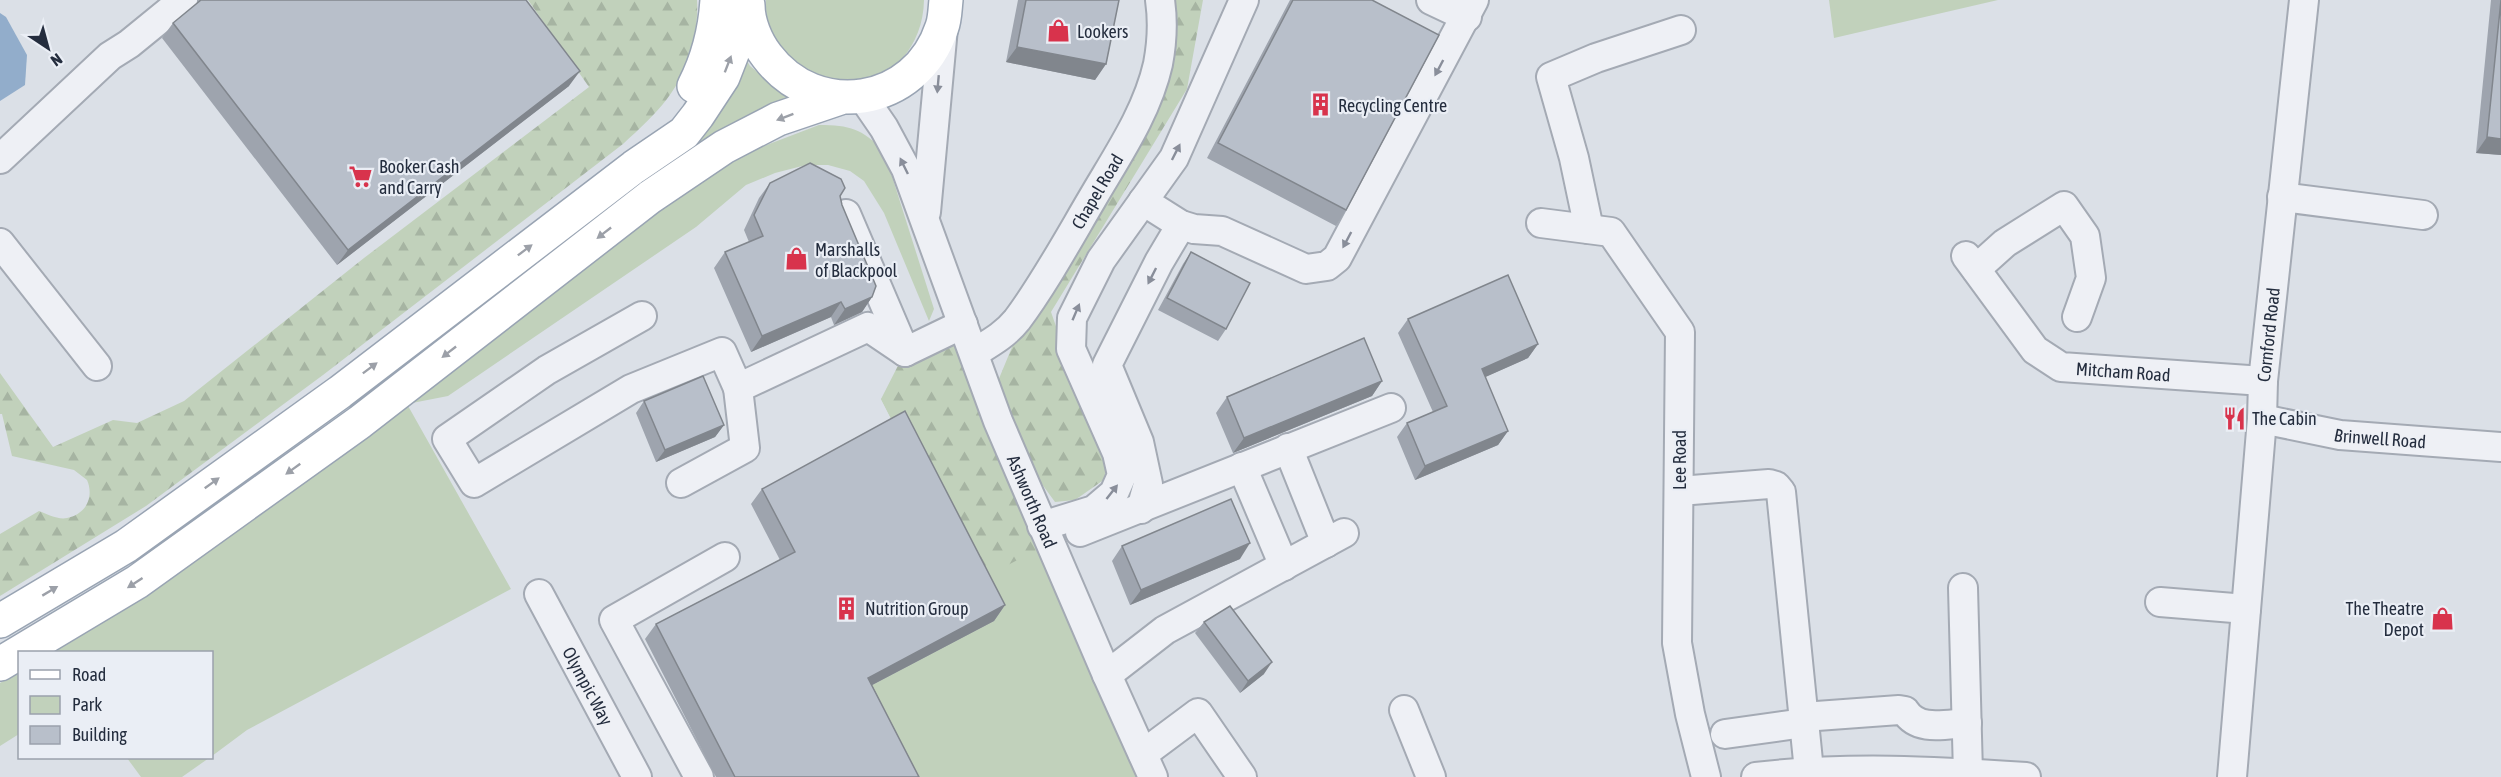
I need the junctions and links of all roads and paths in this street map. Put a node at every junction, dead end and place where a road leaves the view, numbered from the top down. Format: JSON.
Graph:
{"nodes":[{"id":1,"x":183,"y":0,"type":"edge"},
{"id":2,"x":717,"y":0,"type":"edge"},
{"id":3,"x":1160,"y":0,"type":"edge"},
{"id":4,"x":1245,"y":0,"type":"edge"},
{"id":5,"x":1431,"y":0,"type":"edge"},
{"id":6,"x":2304,"y":0,"type":"edge"},
{"id":7,"x":748,"y":6,"type":"edge"},
{"id":8,"x":1470,"y":8,"type":"edge"},
{"id":9,"x":945,"y":13,"type":"edge"},
{"id":10,"x":1681,"y":30,"type":"dead end"},
{"id":11,"x":851,"y":97,"type":"junction"},
{"id":12,"x":0,"y":159,"type":"edge"},
{"id":13,"x":633,"y":167,"type":"junction"},
{"id":14,"x":2282,"y":197,"type":"junction"},
{"id":15,"x":1143,"y":201,"type":"junction"},
{"id":16,"x":846,"y":214,"type":"edge"},
{"id":17,"x":2423,"y":215,"type":"dead end"},
{"id":18,"x":925,"y":221,"type":"junction"},
{"id":19,"x":1541,"y":223,"type":"dead end"},
{"id":20,"x":1181,"y":225,"type":"junction"},
{"id":21,"x":1589,"y":229,"type":"junction"},
{"id":22,"x":0,"y":243,"type":"edge"},
{"id":23,"x":642,"y":316,"type":"dead end"},
{"id":24,"x":2077,"y":317,"type":"dead end"},
{"id":25,"x":963,"y":324,"type":"junction"},
{"id":26,"x":905,"y":352,"type":"junction"},
{"id":27,"x":974,"y":353,"type":"junction"},
{"id":28,"x":97,"y":366,"type":"dead end"},
{"id":29,"x":2263,"y":381,"type":"junction"},
{"id":30,"x":738,"y":388,"type":"junction"},
{"id":31,"x":1391,"y":408,"type":"dead end"},
{"id":32,"x":2262,"y":419,"type":"junction"},
{"id":33,"x":2501,"y":447,"type":"edge"},
{"id":34,"x":1288,"y":448,"type":"junction"},
{"id":35,"x":1242,"y":467,"type":"junction"},
{"id":36,"x":681,"y":483,"type":"dead end"},
{"id":37,"x":1679,"y":491,"type":"junction"},
{"id":38,"x":1141,"y":508,"type":"junction"},
{"id":39,"x":1046,"y":535,"type":"junction"},
{"id":40,"x":725,"y":557,"type":"dead end"},
{"id":41,"x":1284,"y":566,"type":"junction"},
{"id":42,"x":1963,"y":588,"type":"dead end"},
{"id":43,"x":539,"y":594,"type":"dead end"},
{"id":44,"x":2160,"y":602,"type":"dead end"},
{"id":45,"x":2246,"y":609,"type":"junction"},
{"id":46,"x":0,"y":621,"type":"edge"},
{"id":47,"x":21,"y":651,"type":"edge"},
{"id":48,"x":18,"y":653,"type":"edge"},
{"id":49,"x":0,"y":664,"type":"edge"},
{"id":50,"x":1107,"y":675,"type":"junction"},
{"id":51,"x":1404,"y":710,"type":"dead end"},
{"id":52,"x":1803,"y":720,"type":"junction"},
{"id":53,"x":1967,"y":723,"type":"junction"},
{"id":54,"x":1725,"y":734,"type":"dead end"},
{"id":55,"x":1148,"y":766,"type":"edge"},
{"id":56,"x":1809,"y":771,"type":"junction"},
{"id":57,"x":1894,"y":773,"type":"edge"},
{"id":58,"x":1974,"y":774,"type":"edge"},
{"id":59,"x":637,"y":777,"type":"edge"},
{"id":60,"x":699,"y":777,"type":"edge"},
{"id":61,"x":1242,"y":777,"type":"edge"},
{"id":62,"x":1431,"y":777,"type":"edge"},
{"id":63,"x":1706,"y":777,"type":"edge"},
{"id":64,"x":1756,"y":777,"type":"edge"},
{"id":65,"x":2026,"y":777,"type":"edge"},
{"id":66,"x":2232,"y":777,"type":"edge"}],
"edges":[{"from":1,"to":12,"type":"street"},
{"from":2,"to":13,"type":"main road"},
{"from":3,"to":27,"type":"street","name":"Chapel Road"},
{"from":15,"to":4,"type":"street","one_way":true},
{"from":5,"to":8,"type":"street"},
{"from":6,"to":14,"type":"street","name":"Cornford Road"},
{"from":7,"to":11,"type":"main road"},
{"from":13,"to":7,"type":"main road","one_way":true},
{"from":8,"to":20,"type":"street","one_way":true},
{"from":9,"to":11,"type":"main road"},
{"from":9,"to":18,"type":"street","name":"Ashworth Road","one_way":true},
{"from":10,"to":21,"type":"street"},
{"from":18,"to":11,"type":"street","name":"Ashworth Road","one_way":true},
{"from":11,"to":47,"type":"main road","one_way":true},
{"from":46,"to":13,"type":"main road","one_way":true},
{"from":14,"to":17,"type":"street"},
{"from":14,"to":29,"type":"street","name":"Cornford Road"},
{"from":15,"to":20,"type":"street"},
{"from":39,"to":15,"type":"street","one_way":true},
{"from":16,"to":26,"type":"street"},
{"from":18,"to":25,"type":"street","name":"Ashworth Road"},
{"from":19,"to":21,"type":"street","name":"Lee Road"},
{"from":20,"to":38,"type":"street","one_way":true},
{"from":21,"to":37,"type":"street","name":"Lee Road"},
{"from":22,"to":28,"type":"street"},
{"from":23,"to":30,"type":"street"},
{"from":24,"to":29,"type":"street","name":"Mitcham Road"},
{"from":25,"to":26,"type":"street"},
{"from":25,"to":27,"type":"street","name":"Ashworth Road"},
{"from":26,"to":30,"type":"street"},
{"from":27,"to":39,"type":"street","name":"Ashworth Road"},
{"from":29,"to":32,"type":"street","name":"Cornford Road"},
{"from":30,"to":36,"type":"street"},
{"from":31,"to":34,"type":"street"},
{"from":32,"to":33,"type":"street","name":"Brinwell Road"},
{"from":32,"to":45,"type":"street","name":"Cornford Road"},
{"from":34,"to":35,"type":"street"},
{"from":34,"to":41,"type":"street"},
{"from":35,"to":38,"type":"street"},
{"from":35,"to":41,"type":"street"},
{"from":37,"to":52,"type":"street"},
{"from":37,"to":63,"type":"street","name":"Lee Road"},
{"from":38,"to":39,"type":"street"},
{"from":39,"to":50,"type":"street","name":"Ashworth Road"},
{"from":40,"to":60,"type":"street"},
{"from":41,"to":50,"type":"street"},
{"from":42,"to":53,"type":"street"},
{"from":43,"to":59,"type":"street","name":"Olympic Way"},
{"from":44,"to":45,"type":"street"},
{"from":45,"to":66,"type":"street","name":"Cornford Road"},
{"from":48,"to":49,"type":"main road","one_way":true},
{"from":50,"to":55,"type":"street","name":"Ashworth Road"},
{"from":51,"to":62,"type":"street"},
{"from":52,"to":53,"type":"street"},
{"from":52,"to":54,"type":"street"},
{"from":52,"to":56,"type":"street"},
{"from":53,"to":58,"type":"street"},
{"from":55,"to":61,"type":"street"},
{"from":56,"to":57,"type":"street"},
{"from":56,"to":64,"type":"street"},
{"from":57,"to":58,"type":"street"},
{"from":58,"to":65,"type":"street"}]}
